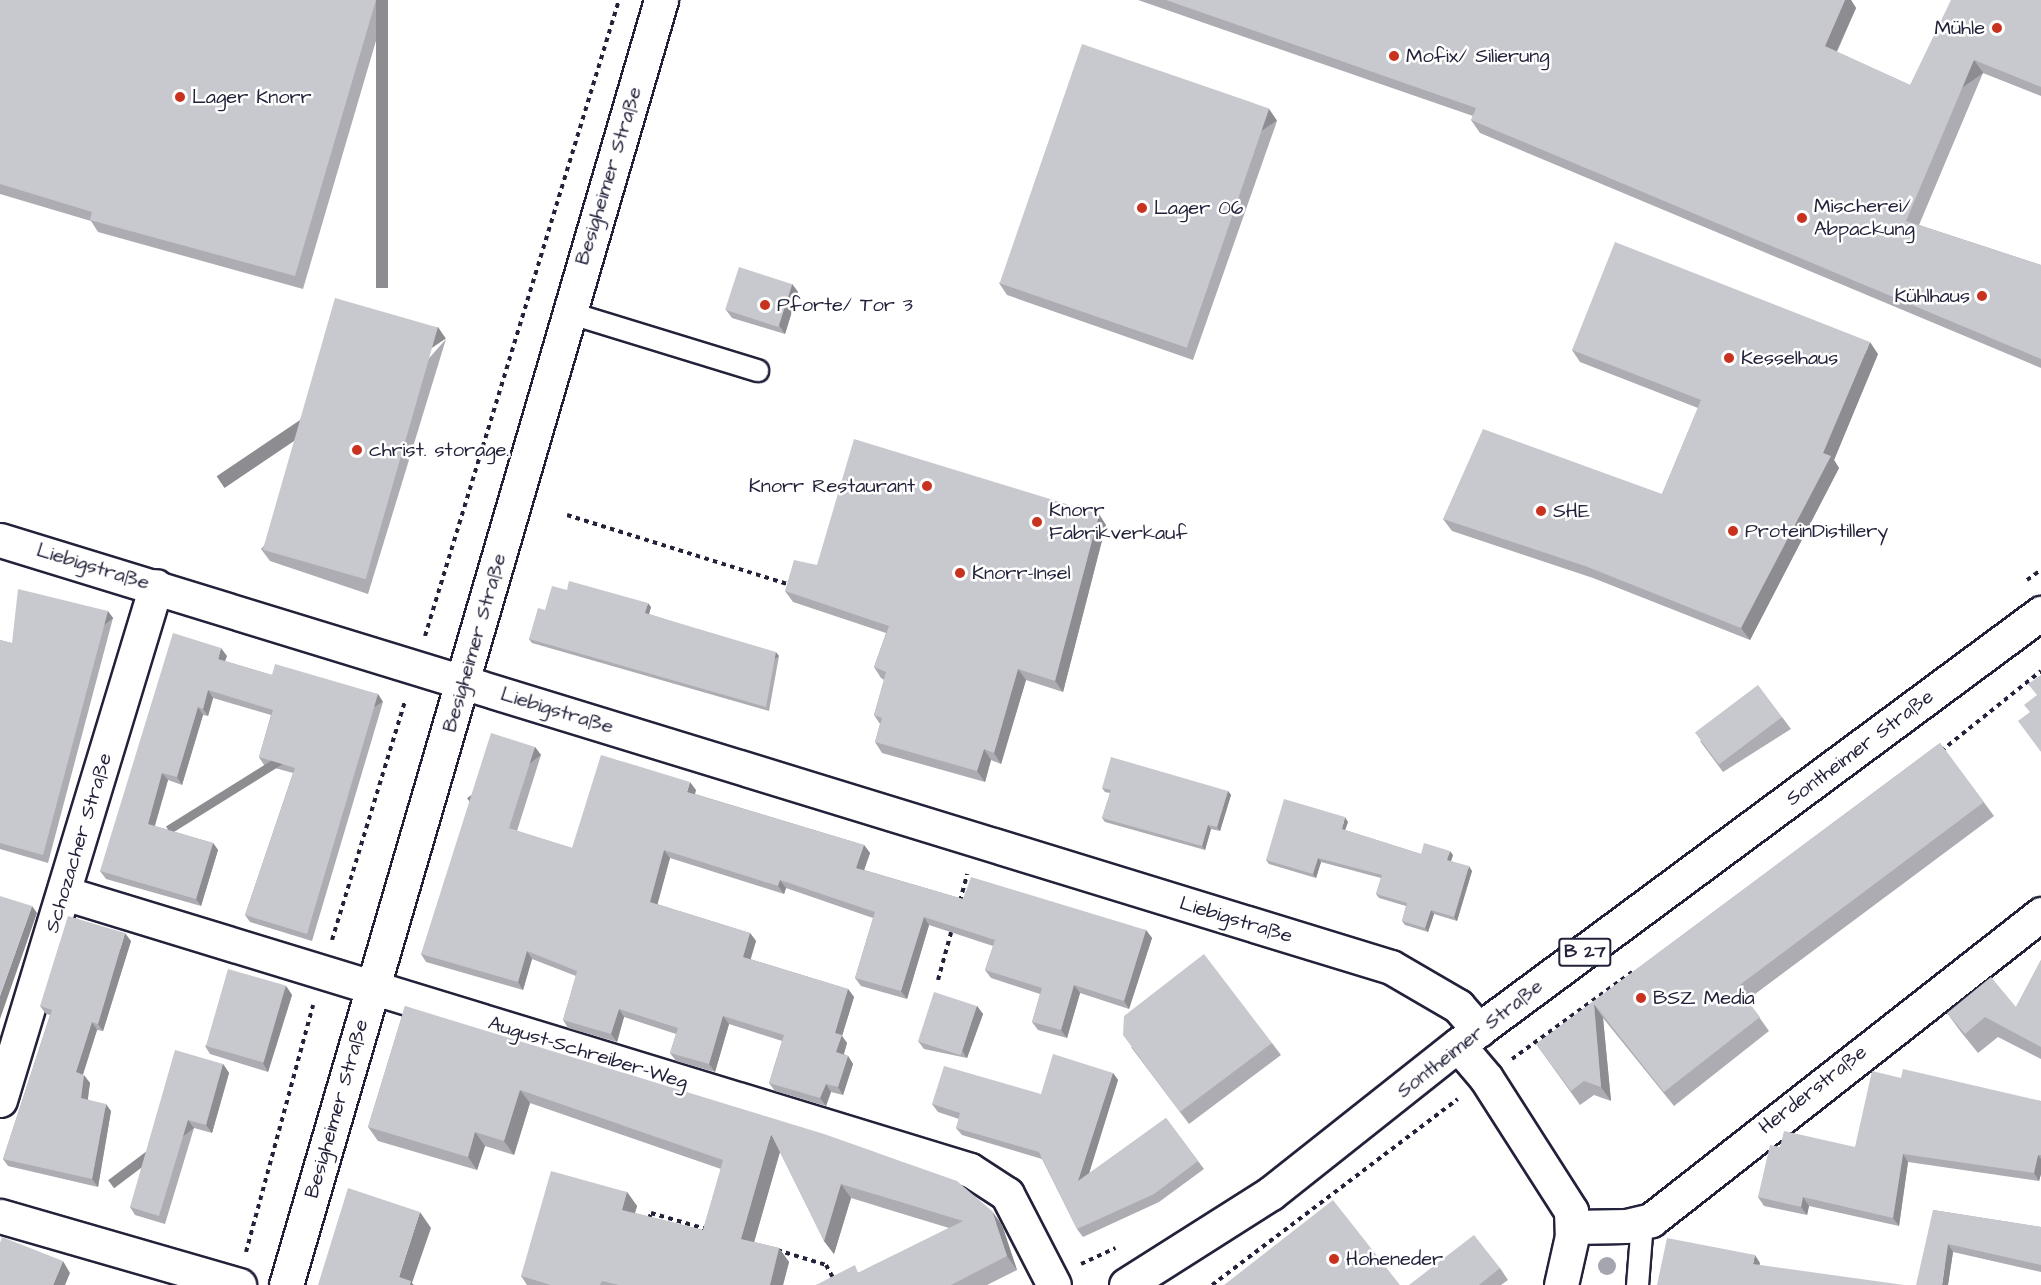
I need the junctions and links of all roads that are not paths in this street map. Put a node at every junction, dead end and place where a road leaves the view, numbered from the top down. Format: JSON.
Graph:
{"nodes":[{"id":1,"x":662,"y":0,"type":"edge"},
{"id":2,"x":568,"y":312,"type":"junction"},
{"id":3,"x":757,"y":370,"type":"dead end"},
{"id":4,"x":0,"y":540,"type":"edge"},
{"id":5,"x":156,"y":586,"type":"junction"},
{"id":6,"x":2041,"y":613,"type":"edge"},
{"id":7,"x":464,"y":682,"type":"junction"},
{"id":8,"x":64,"y":893,"type":"junction"},
{"id":9,"x":2041,"y":914,"type":"edge"},
{"id":10,"x":373,"y":987,"type":"junction"},
{"id":11,"x":1468,"y":1037,"type":"junction"},
{"id":12,"x":0,"y":1100,"type":"edge"},
{"id":13,"x":0,"y":1216,"type":"edge"},
{"id":14,"x":1642,"y":1222,"type":"junction"},
{"id":15,"x":1572,"y":1227,"type":"junction"},
{"id":16,"x":239,"y":1285,"type":"edge"},
{"id":17,"x":286,"y":1285,"type":"edge"},
{"id":18,"x":1054,"y":1285,"type":"edge"},
{"id":19,"x":1126,"y":1285,"type":"edge"},
{"id":20,"x":1561,"y":1285,"type":"edge"},
{"id":21,"x":1637,"y":1285,"type":"edge"}],
"edges":[{"from":1,"to":2,"type":"street","name":"Besigheimer Straße"},
{"from":2,"to":3,"type":"lane"},
{"from":2,"to":7,"type":"street","name":"Besigheimer Straße"},
{"from":4,"to":5,"type":"street","name":"Liebigstraße"},
{"from":5,"to":7,"type":"street","name":"Liebigstraße"},
{"from":5,"to":8,"type":"street","name":"Schozacher Straße"},
{"from":6,"to":11,"type":"street","name":"Sontheimer Straße","number":"B 27"},
{"from":7,"to":10,"type":"street","name":"Besigheimer Straße"},
{"from":7,"to":11,"type":"street","name":"Liebigstraße"},
{"from":8,"to":10,"type":"street","name":"August-Schreiber-Weg"},
{"from":8,"to":12,"type":"street","name":"Schozacher Straße"},
{"from":9,"to":14,"type":"street","name":"Herderstraße"},
{"from":10,"to":17,"type":"street","name":"Besigheimer Straße"},
{"from":10,"to":18,"type":"street","name":"August-Schreiber-Weg"},
{"from":11,"to":15,"type":"street","name":"Liebigstraße"},
{"from":11,"to":19,"type":"street","name":"Sontheimer Straße","number":"B 27"},
{"from":13,"to":16,"type":"street"},
{"from":14,"to":15,"type":"street"},
{"from":14,"to":21,"type":"lane"},
{"from":15,"to":20,"type":"street"}]}
